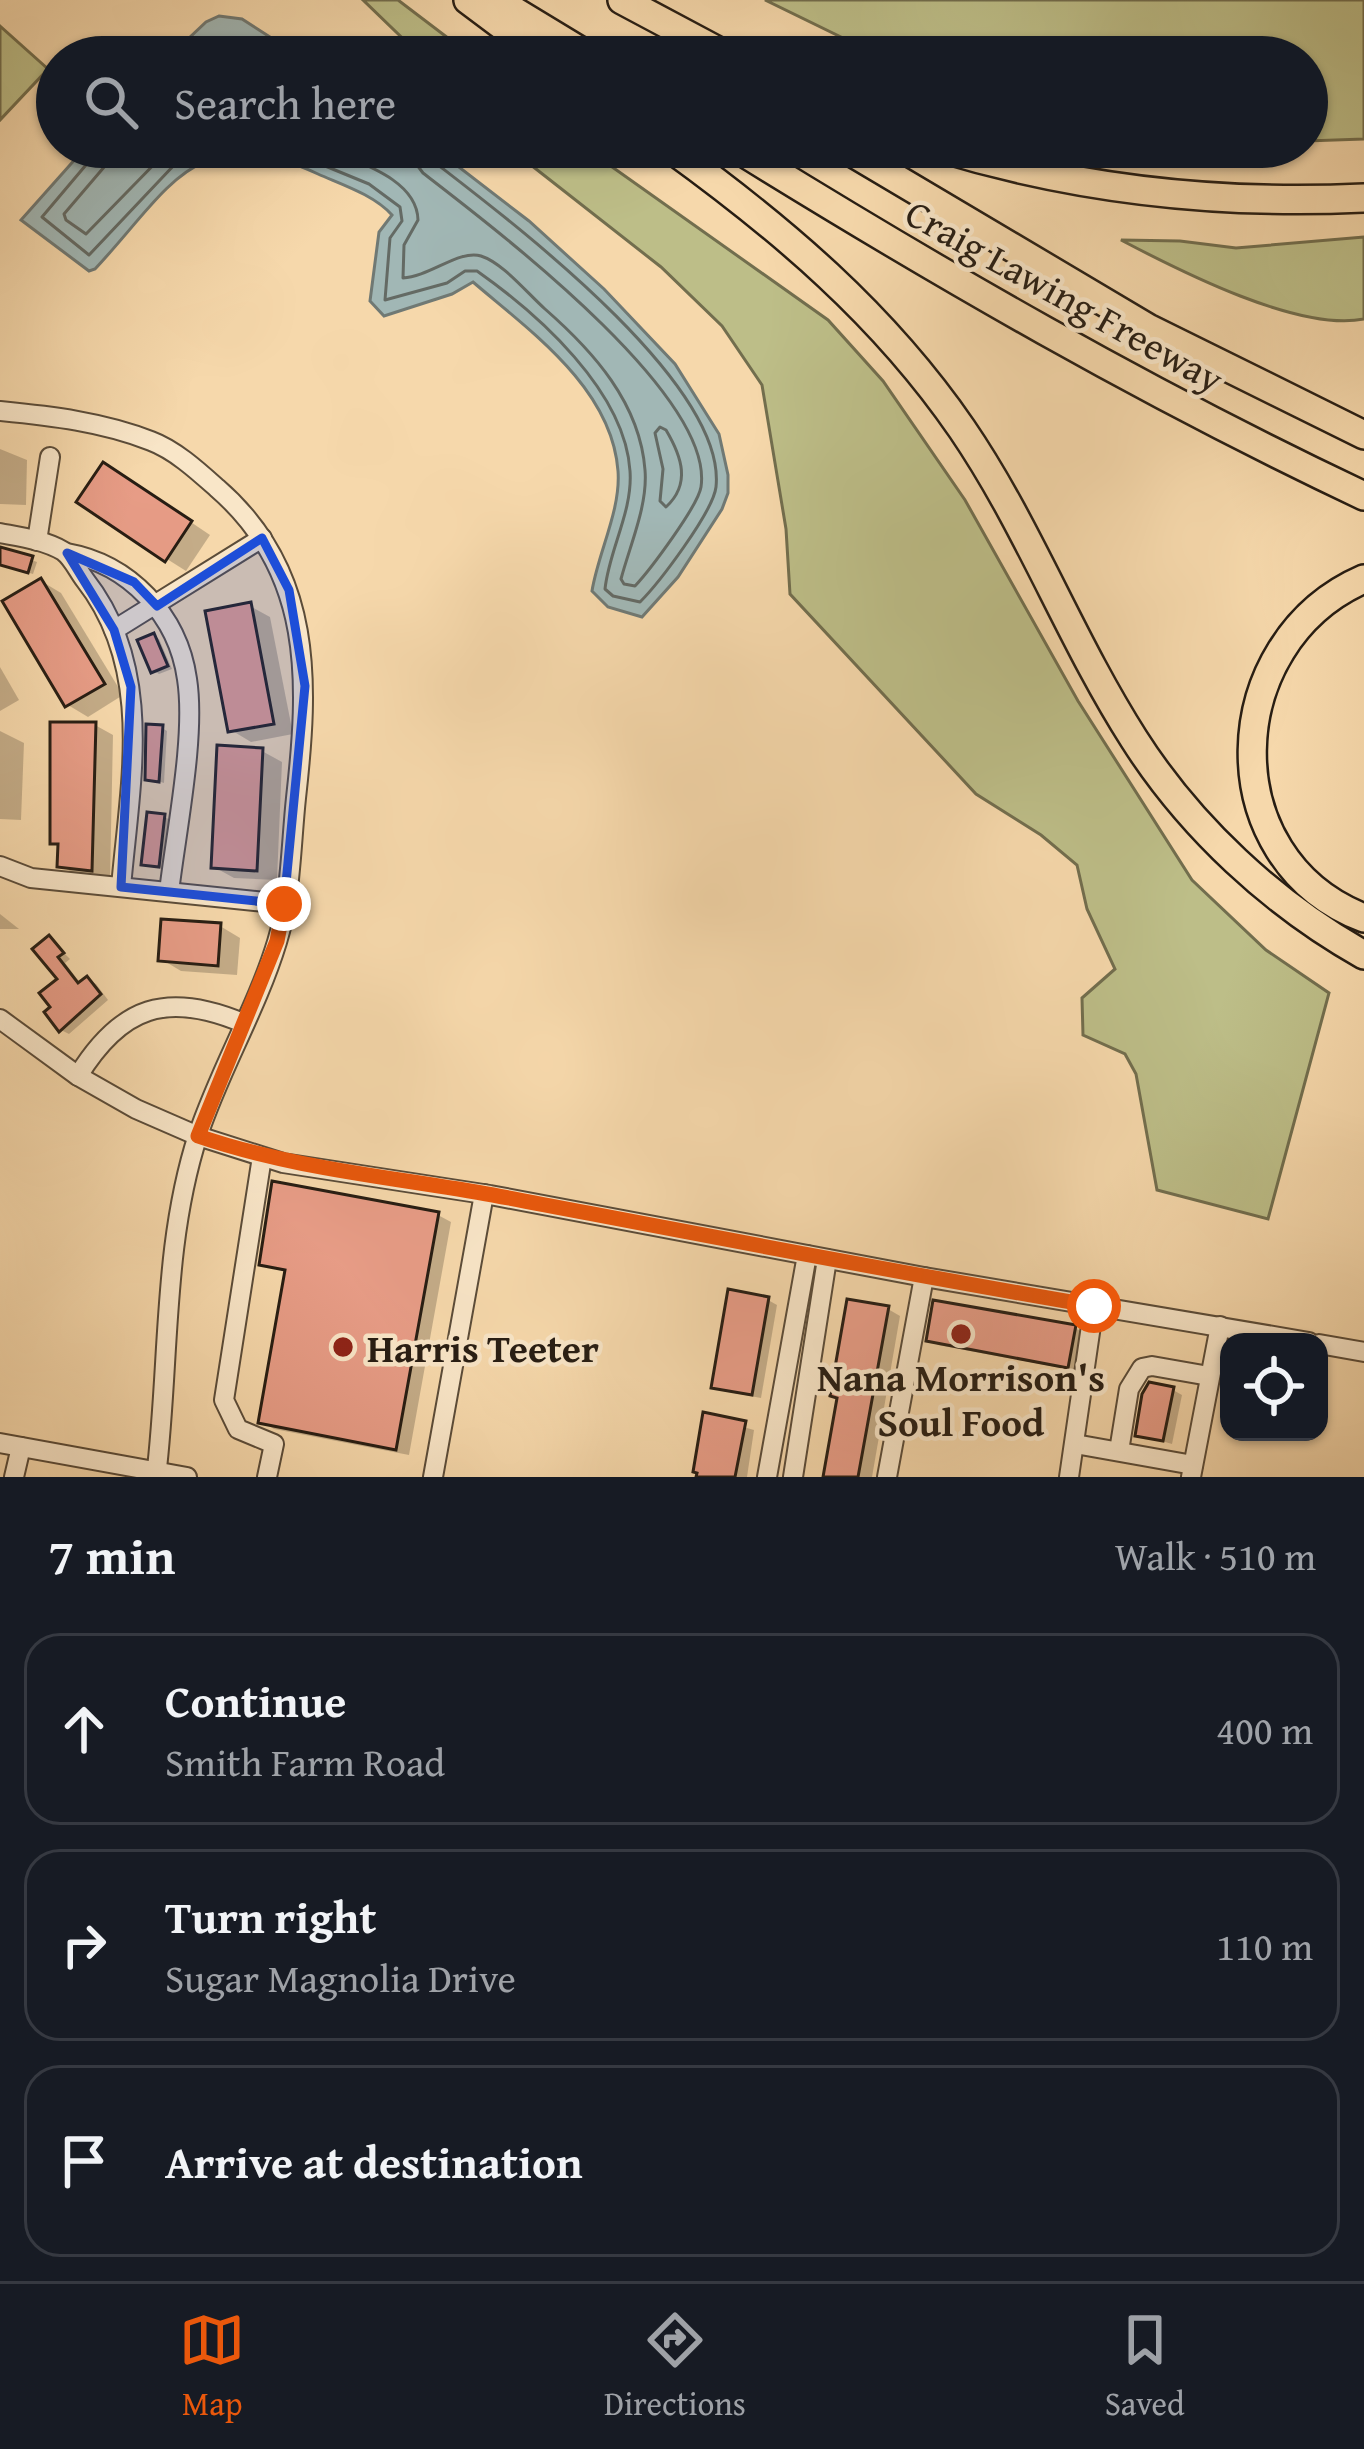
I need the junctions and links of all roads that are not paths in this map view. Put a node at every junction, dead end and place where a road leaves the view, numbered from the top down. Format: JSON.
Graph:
{"nodes":[{"id":1,"x":468,"y":0,"type":"edge"},
{"id":2,"x":496,"y":0,"type":"edge"},
{"id":3,"x":604,"y":0,"type":"edge"},
{"id":4,"x":622,"y":0,"type":"edge"},
{"id":5,"x":516,"y":36,"type":"edge"},
{"id":6,"x":555,"y":36,"type":"edge"},
{"id":7,"x":663,"y":36,"type":"edge"},
{"id":8,"x":690,"y":36,"type":"edge"},
{"id":9,"x":696,"y":168,"type":"edge"},
{"id":10,"x":770,"y":168,"type":"edge"},
{"id":11,"x":878,"y":168,"type":"edge"},
{"id":12,"x":1014,"y":168,"type":"edge"},
{"id":13,"x":1364,"y":198,"type":"edge"},
{"id":14,"x":0,"y":411,"type":"edge"},
{"id":15,"x":1364,"y":435,"type":"edge"},
{"id":16,"x":50,"y":457,"type":"dead end"},
{"id":17,"x":1364,"y":496,"type":"edge"},
{"id":18,"x":0,"y":533,"type":"edge"},
{"id":19,"x":262,"y":538,"type":"junction"},
{"id":20,"x":37,"y":541,"type":"junction"},
{"id":21,"x":67,"y":553,"type":"junction"},
{"id":22,"x":1364,"y":579,"type":"edge"},
{"id":23,"x":157,"y":606,"type":"junction"},
{"id":24,"x":114,"y":630,"type":"junction"},
{"id":25,"x":0,"y":866,"type":"edge"},
{"id":26,"x":121,"y":887,"type":"junction"},
{"id":27,"x":169,"y":892,"type":"junction"},
{"id":28,"x":284,"y":904,"type":"junction"},
{"id":29,"x":1364,"y":918,"type":"edge"},
{"id":30,"x":1364,"y":955,"type":"edge"},
{"id":31,"x":0,"y":1019,"type":"edge"},
{"id":32,"x":243,"y":1023,"type":"junction"},
{"id":33,"x":78,"y":1076,"type":"junction"},
{"id":34,"x":198,"y":1136,"type":"junction"},
{"id":35,"x":262,"y":1157,"type":"junction"},
{"id":36,"x":484,"y":1194,"type":"junction"},
{"id":37,"x":817,"y":1257,"type":"junction"},
{"id":38,"x":924,"y":1277,"type":"junction"},
{"id":39,"x":1094,"y":1306,"type":"junction"},
{"id":40,"x":1220,"y":1326,"type":"junction"},
{"id":41,"x":1259,"y":1333,"type":"edge"},
{"id":42,"x":1328,"y":1346,"type":"edge"},
{"id":43,"x":1364,"y":1352,"type":"edge"},
{"id":44,"x":1209,"y":1376,"type":"junction"},
{"id":45,"x":0,"y":1443,"type":"edge"},
{"id":46,"x":1075,"y":1444,"type":"junction"},
{"id":47,"x":21,"y":1447,"type":"junction"},
{"id":48,"x":1119,"y":1451,"type":"junction"},
{"id":49,"x":1192,"y":1471,"type":"edge"},
{"id":50,"x":156,"y":1474,"type":"edge"},
{"id":51,"x":14,"y":1477,"type":"edge"},
{"id":52,"x":187,"y":1477,"type":"edge"},
{"id":53,"x":267,"y":1477,"type":"edge"},
{"id":54,"x":433,"y":1477,"type":"edge"},
{"id":55,"x":767,"y":1477,"type":"edge"},
{"id":56,"x":793,"y":1477,"type":"edge"},
{"id":57,"x":887,"y":1477,"type":"edge"},
{"id":58,"x":1069,"y":1477,"type":"edge"}],
"edges":[{"from":1,"to":5,"type":"highway"},
{"from":2,"to":6,"type":"highway"},
{"from":3,"to":7,"type":"highway"},
{"from":4,"to":8,"type":"highway"},
{"from":9,"to":30,"type":"highway"},
{"from":10,"to":17,"type":"highway","name":"Craig Lawing Freeway"},
{"from":11,"to":15,"type":"highway","name":"Craig Lawing Freeway"},
{"from":12,"to":13,"type":"highway"},
{"from":14,"to":19,"type":"street"},
{"from":16,"to":20,"type":"street"},
{"from":18,"to":20,"type":"street"},
{"from":19,"to":23,"type":"street"},
{"from":19,"to":28,"type":"street"},
{"from":20,"to":21,"type":"street"},
{"from":21,"to":23,"type":"street"},
{"from":21,"to":24,"type":"street"},
{"from":22,"to":29,"type":"highway"},
{"from":23,"to":24,"type":"street"},
{"from":23,"to":27,"type":"street"},
{"from":24,"to":26,"type":"street"},
{"from":25,"to":26,"type":"street"},
{"from":26,"to":27,"type":"street"},
{"from":27,"to":28,"type":"street"},
{"from":28,"to":32,"type":"street"},
{"from":31,"to":33,"type":"street"},
{"from":32,"to":33,"type":"street"},
{"from":32,"to":34,"type":"street"},
{"from":33,"to":34,"type":"street"},
{"from":34,"to":35,"type":"street"},
{"from":34,"to":50,"type":"street"},
{"from":35,"to":36,"type":"street"},
{"from":35,"to":53,"type":"street"},
{"from":36,"to":37,"type":"street"},
{"from":36,"to":54,"type":"street"},
{"from":37,"to":38,"type":"street"},
{"from":37,"to":55,"type":"street"},
{"from":37,"to":56,"type":"street"},
{"from":38,"to":39,"type":"street"},
{"from":38,"to":57,"type":"street"},
{"from":39,"to":40,"type":"street"},
{"from":39,"to":46,"type":"street"},
{"from":40,"to":41,"type":"street"},
{"from":40,"to":44,"type":"street"},
{"from":42,"to":43,"type":"street"},
{"from":44,"to":48,"type":"street"},
{"from":44,"to":49,"type":"street"},
{"from":45,"to":47,"type":"street"},
{"from":46,"to":48,"type":"street"},
{"from":46,"to":58,"type":"street"},
{"from":47,"to":50,"type":"street"},
{"from":47,"to":51,"type":"street"},
{"from":48,"to":49,"type":"street"},
{"from":50,"to":52,"type":"street"}]}
